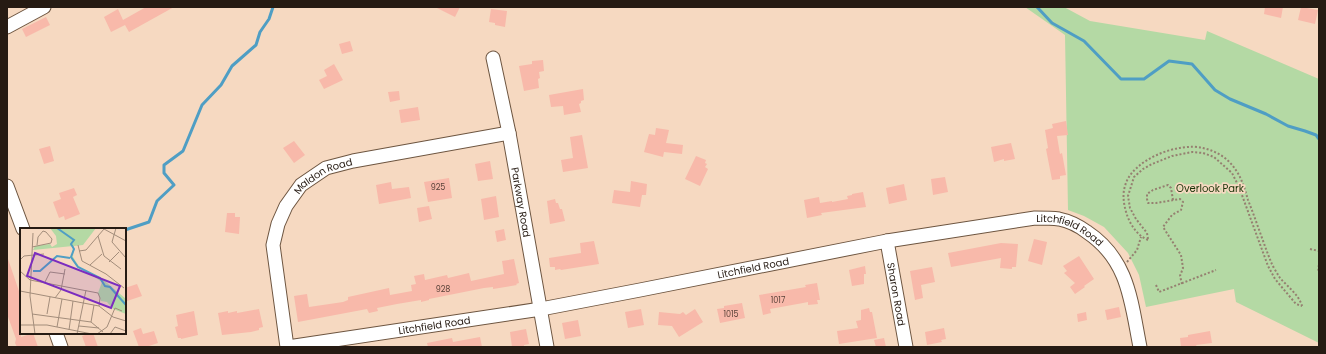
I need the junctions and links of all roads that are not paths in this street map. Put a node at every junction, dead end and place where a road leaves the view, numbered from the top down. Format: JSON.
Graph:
{"nodes":[{"id":1,"x":44,"y":7,"type":"edge"},
{"id":2,"x":7,"y":27,"type":"edge"},
{"id":3,"x":493,"y":58,"type":"dead end"},
{"id":4,"x":509,"y":133,"type":"junction"},
{"id":5,"x":7,"y":186,"type":"edge"},
{"id":6,"x":23,"y":228,"type":"edge"},
{"id":7,"x":887,"y":240,"type":"junction"},
{"id":8,"x":541,"y":308,"type":"junction"},
{"id":9,"x":56,"y":334,"type":"edge"},
{"id":10,"x":61,"y":347,"type":"edge"},
{"id":11,"x":287,"y":347,"type":"edge"},
{"id":12,"x":547,"y":347,"type":"edge"},
{"id":13,"x":906,"y":347,"type":"edge"},
{"id":14,"x":1140,"y":347,"type":"edge"}],
"edges":[{"from":1,"to":2,"type":"street"},
{"from":3,"to":4,"type":"street","name":"Parkway Road"},
{"from":4,"to":8,"type":"street","name":"Parkway Road"},
{"from":4,"to":11,"type":"street","name":"Maldon Road"},
{"from":5,"to":6,"type":"street"},
{"from":7,"to":8,"type":"street","name":"Litchfield Road"},
{"from":7,"to":13,"type":"street","name":"Sharon Road"},
{"from":7,"to":14,"type":"street","name":"Litchfield Road"},
{"from":8,"to":11,"type":"street","name":"Litchfield Road"},
{"from":8,"to":12,"type":"street","name":"Parkway Road"},
{"from":9,"to":10,"type":"street"}]}
